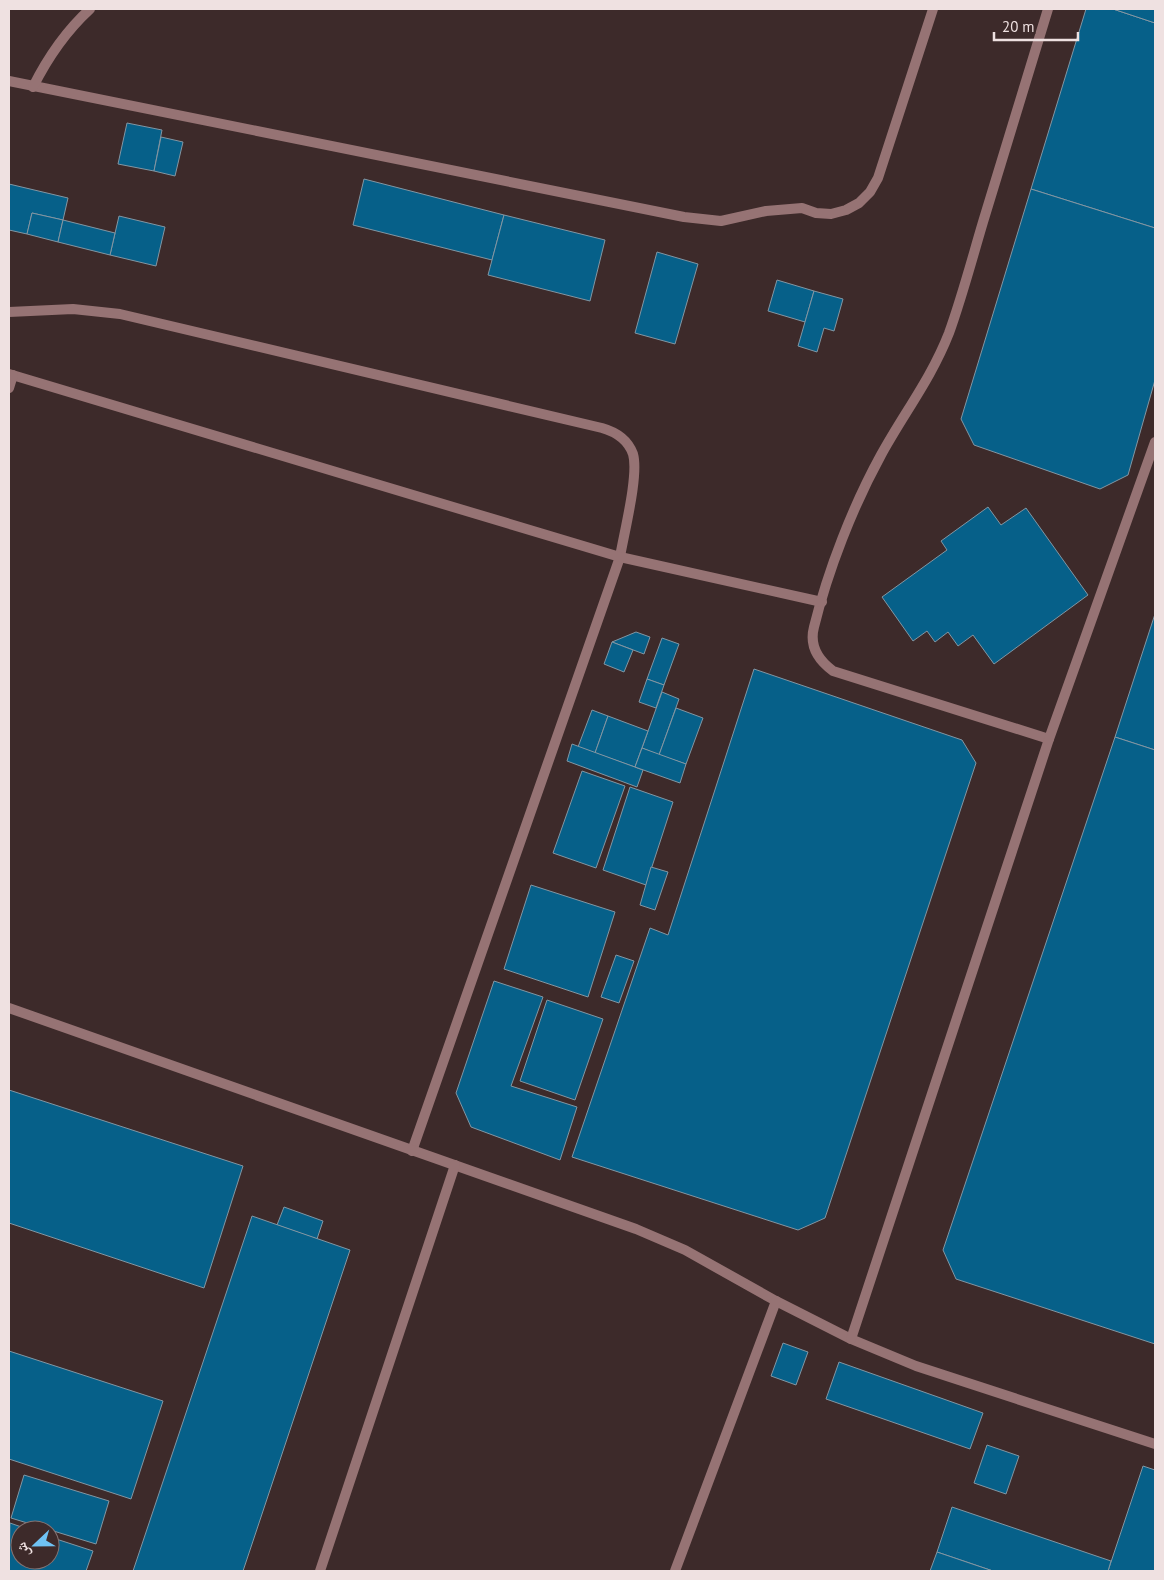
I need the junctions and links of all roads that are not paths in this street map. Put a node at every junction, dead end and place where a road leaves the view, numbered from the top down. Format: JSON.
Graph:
{"nodes":[{"id":1,"x":90,"y":9,"type":"edge"},
{"id":2,"x":933,"y":9,"type":"edge"},
{"id":3,"x":1048,"y":9,"type":"edge"},
{"id":4,"x":9,"y":82,"type":"edge"},
{"id":5,"x":33,"y":86,"type":"junction"},
{"id":6,"x":9,"y":312,"type":"edge"},
{"id":7,"x":11,"y":375,"type":"edge"},
{"id":8,"x":9,"y":388,"type":"edge"},
{"id":9,"x":1155,"y":442,"type":"edge"},
{"id":10,"x":620,"y":557,"type":"junction"},
{"id":11,"x":822,"y":602,"type":"junction"},
{"id":12,"x":1049,"y":739,"type":"junction"},
{"id":13,"x":9,"y":1008,"type":"edge"},
{"id":14,"x":412,"y":1151,"type":"junction"},
{"id":15,"x":455,"y":1166,"type":"junction"},
{"id":16,"x":776,"y":1301,"type":"junction"},
{"id":17,"x":851,"y":1339,"type":"junction"},
{"id":18,"x":1155,"y":1444,"type":"edge"},
{"id":19,"x":320,"y":1571,"type":"edge"},
{"id":20,"x":676,"y":1571,"type":"edge"}],
"edges":[{"from":1,"to":5,"type":"lane"},
{"from":2,"to":5,"type":"lane"},
{"from":3,"to":11,"type":"lane"},
{"from":4,"to":5,"type":"lane"},
{"from":6,"to":10,"type":"lane"},
{"from":7,"to":8,"type":"lane"},
{"from":7,"to":10,"type":"lane"},
{"from":9,"to":12,"type":"lane"},
{"from":10,"to":11,"type":"lane"},
{"from":10,"to":14,"type":"lane"},
{"from":11,"to":12,"type":"lane"},
{"from":12,"to":17,"type":"lane"},
{"from":13,"to":14,"type":"lane"},
{"from":14,"to":15,"type":"lane"},
{"from":15,"to":16,"type":"lane"},
{"from":15,"to":19,"type":"lane"},
{"from":16,"to":17,"type":"lane"},
{"from":16,"to":20,"type":"lane"},
{"from":17,"to":18,"type":"lane"}]}
